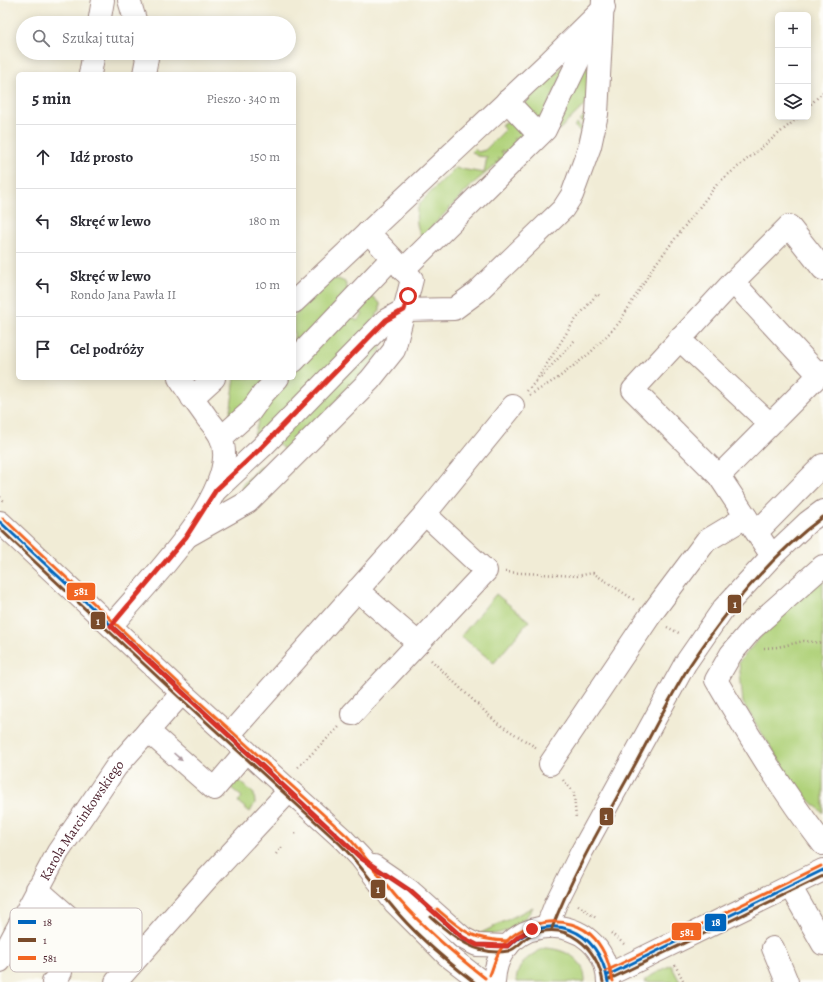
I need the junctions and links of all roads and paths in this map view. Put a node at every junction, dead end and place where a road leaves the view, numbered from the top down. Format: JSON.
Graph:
{"nodes":[{"id":1,"x":103,"y":0,"type":"edge"},
{"id":2,"x":129,"y":0,"type":"edge"},
{"id":3,"x":604,"y":4,"type":"edge"},
{"id":4,"x":100,"y":16,"type":"edge"},
{"id":5,"x":134,"y":16,"type":"edge"},
{"id":6,"x":93,"y":60,"type":"edge"},
{"id":7,"x":90,"y":72,"type":"edge"},
{"id":8,"x":823,"y":92,"type":"edge"},
{"id":9,"x":507,"y":101,"type":"junction"},
{"id":10,"x":811,"y":104,"type":"edge"},
{"id":11,"x":794,"y":120,"type":"edge"},
{"id":12,"x":539,"y":135,"type":"junction"},
{"id":13,"x":368,"y":232,"type":"junction"},
{"id":14,"x":398,"y":264,"type":"junction"},
{"id":15,"x":823,"y":269,"type":"edge"},
{"id":16,"x":734,"y":282,"type":"junction"},
{"id":17,"x":601,"y":297,"type":"dead end"},
{"id":18,"x":296,"y":300,"type":"edge"},
{"id":19,"x":404,"y":310,"type":"junction"},
{"id":20,"x":679,"y":339,"type":"junction"},
{"id":21,"x":575,"y":340,"type":"dead end"},
{"id":22,"x":296,"y":359,"type":"edge"},
{"id":23,"x":821,"y":373,"type":"edge"},
{"id":24,"x":180,"y":380,"type":"edge"},
{"id":25,"x":212,"y":380,"type":"edge"},
{"id":26,"x":276,"y":380,"type":"edge"},
{"id":27,"x":536,"y":381,"type":"junction"},
{"id":28,"x":192,"y":398,"type":"junction"},
{"id":29,"x":513,"y":406,"type":"junction"},
{"id":30,"x":770,"y":424,"type":"junction"},
{"id":31,"x":221,"y":438,"type":"junction"},
{"id":32,"x":823,"y":465,"type":"edge"},
{"id":33,"x":719,"y":476,"type":"junction"},
{"id":34,"x":216,"y":490,"type":"junction"},
{"id":35,"x":823,"y":511,"type":"edge"},
{"id":36,"x":425,"y":514,"type":"junction"},
{"id":37,"x":0,"y":522,"type":"edge"},
{"id":38,"x":752,"y":525,"type":"junction"},
{"id":39,"x":186,"y":537,"type":"junction"},
{"id":40,"x":772,"y":556,"type":"junction"},
{"id":41,"x":823,"y":566,"type":"edge"},
{"id":42,"x":357,"y":590,"type":"junction"},
{"id":43,"x":111,"y":626,"type":"junction"},
{"id":44,"x":417,"y":645,"type":"junction"},
{"id":45,"x":182,"y":693,"type":"junction"},
{"id":46,"x":352,"y":714,"type":"joint"},
{"id":47,"x":148,"y":731,"type":"junction"},
{"id":48,"x":229,"y":735,"type":"junction"},
{"id":49,"x":246,"y":751,"type":"junction"},
{"id":50,"x":550,"y":764,"type":"junction"},
{"id":51,"x":298,"y":767,"type":"dead end"},
{"id":52,"x":289,"y":791,"type":"junction"},
{"id":53,"x":576,"y":822,"type":"dead end"},
{"id":54,"x":297,"y":831,"type":"dead end"},
{"id":55,"x":295,"y":834,"type":"dead end"},
{"id":56,"x":823,"y":844,"type":"edge"},
{"id":57,"x":284,"y":845,"type":"dead end"},
{"id":58,"x":276,"y":854,"type":"dead end"},
{"id":59,"x":361,"y":858,"type":"junction"},
{"id":60,"x":823,"y":870,"type":"edge"},
{"id":61,"x":790,"y":886,"type":"junction"},
{"id":62,"x":37,"y":889,"type":"junction"},
{"id":63,"x":27,"y":908,"type":"edge"},
{"id":64,"x":59,"y":908,"type":"edge"},
{"id":65,"x":547,"y":926,"type":"junction"},
{"id":66,"x":10,"y":942,"type":"edge"},
{"id":67,"x":823,"y":944,"type":"edge"},
{"id":68,"x":508,"y":946,"type":"junction"},
{"id":69,"x":773,"y":948,"type":"dead end"},
{"id":70,"x":142,"y":953,"type":"edge"},
{"id":71,"x":0,"y":961,"type":"edge"},
{"id":72,"x":673,"y":961,"type":"dead end"},
{"id":73,"x":61,"y":972,"type":"edge"},
{"id":74,"x":125,"y":972,"type":"edge"},
{"id":75,"x":608,"y":978,"type":"edge"},
{"id":76,"x":53,"y":982,"type":"edge"},
{"id":77,"x":116,"y":982,"type":"edge"},
{"id":78,"x":482,"y":982,"type":"edge"},
{"id":79,"x":494,"y":982,"type":"edge"},
{"id":80,"x":684,"y":982,"type":"edge"},
{"id":81,"x":787,"y":982,"type":"edge"}],
"edges":[{"from":1,"to":4,"type":"street"},
{"from":2,"to":5,"type":"street"},
{"from":3,"to":9,"type":"street"},
{"from":3,"to":12,"type":"street"},
{"from":3,"to":19,"type":"street"},
{"from":6,"to":7,"type":"street"},
{"from":8,"to":10,"type":"path"},
{"from":9,"to":12,"type":"street"},
{"from":9,"to":13,"type":"street"},
{"from":11,"to":29,"type":"path"},
{"from":12,"to":14,"type":"street"},
{"from":13,"to":14,"type":"street"},
{"from":13,"to":18,"type":"street"},
{"from":14,"to":19,"type":"street"},
{"from":14,"to":22,"type":"street"},
{"from":15,"to":16,"type":"street"},
{"from":16,"to":20,"type":"street"},
{"from":16,"to":23,"type":"street"},
{"from":17,"to":27,"type":"path"},
{"from":19,"to":34,"type":"street"},
{"from":19,"to":39,"type":"street"},
{"from":20,"to":30,"type":"street"},
{"from":20,"to":33,"type":"street"},
{"from":21,"to":27,"type":"path"},
{"from":23,"to":30,"type":"street"},
{"from":24,"to":28,"type":"street"},
{"from":25,"to":28,"type":"street"},
{"from":26,"to":31,"type":"street"},
{"from":27,"to":29,"type":"path"},
{"from":28,"to":31,"type":"street"},
{"from":29,"to":36,"type":"street"},
{"from":30,"to":33,"type":"street"},
{"from":31,"to":34,"type":"street"},
{"from":32,"to":38,"type":"street"},
{"from":33,"to":38,"type":"street"},
{"from":34,"to":39,"type":"street"},
{"from":35,"to":40,"type":"street"},
{"from":36,"to":42,"type":"street"},
{"from":36,"to":44,"type":"street"},
{"from":37,"to":43,"type":"street"},
{"from":38,"to":40,"type":"street"},
{"from":38,"to":50,"type":"street"},
{"from":39,"to":43,"type":"street"},
{"from":40,"to":65,"type":"street"},
{"from":41,"to":56,"type":"street"},
{"from":42,"to":44,"type":"street"},
{"from":42,"to":48,"type":"street"},
{"from":43,"to":45,"type":"street"},
{"from":44,"to":46,"type":"street"},
{"from":44,"to":50,"type":"path"},
{"from":45,"to":47,"type":"street","name":"Karola Marcinkowskiego"},
{"from":45,"to":48,"type":"street"},
{"from":46,"to":51,"type":"path"},
{"from":47,"to":49,"type":"street","one_way":true},
{"from":47,"to":62,"type":"street","name":"Karola Marcinkowskiego"},
{"from":48,"to":49,"type":"street"},
{"from":49,"to":52,"type":"street"},
{"from":50,"to":53,"type":"path"},
{"from":52,"to":59,"type":"street"},
{"from":52,"to":70,"type":"street"},
{"from":54,"to":55,"type":"path"},
{"from":57,"to":58,"type":"path"},
{"from":59,"to":68,"type":"street"},
{"from":59,"to":78,"type":"street"},
{"from":60,"to":61,"type":"street"},
{"from":61,"to":67,"type":"street"},
{"from":61,"to":75,"type":"street"},
{"from":62,"to":63,"type":"street","name":"Karola Marcinkowskiego"},
{"from":62,"to":64,"type":"street"},
{"from":65,"to":68,"type":"street"},
{"from":65,"to":75,"type":"street"},
{"from":66,"to":71,"type":"street","name":"Karola Marcinkowskiego"},
{"from":68,"to":79,"type":"street"},
{"from":69,"to":81,"type":"street"},
{"from":72,"to":80,"type":"path"},
{"from":73,"to":76,"type":"street"},
{"from":74,"to":77,"type":"street"}]}
